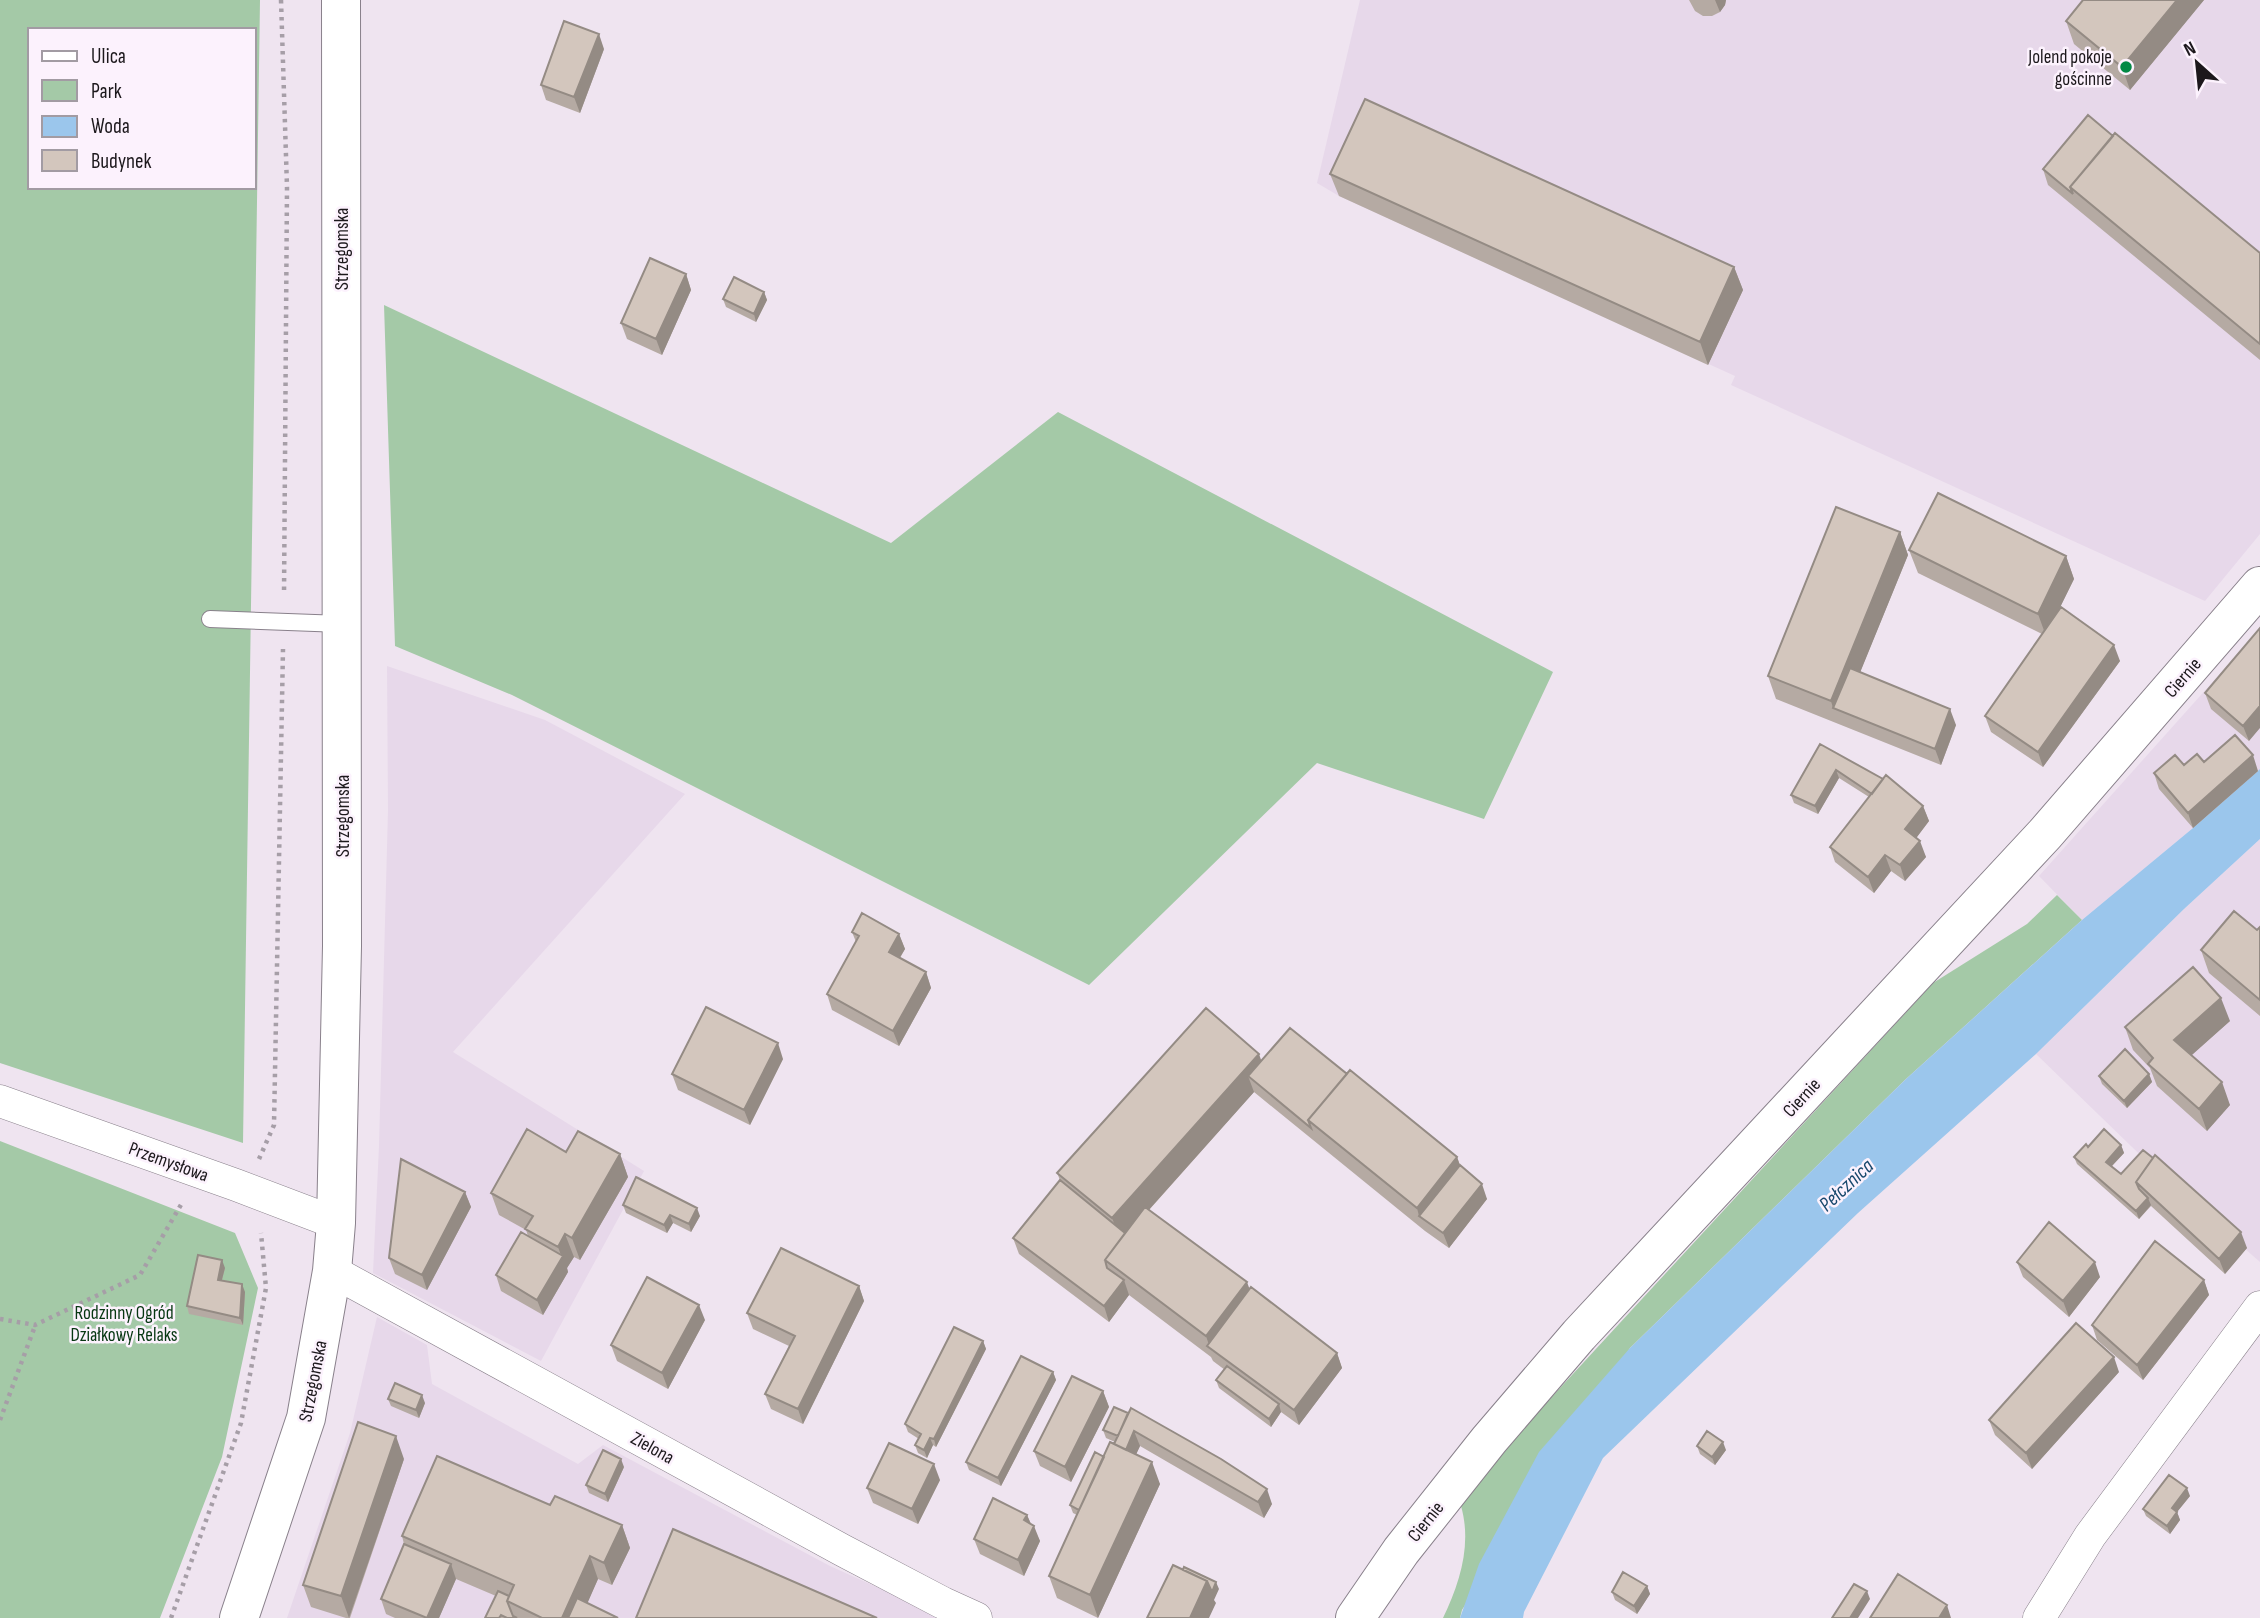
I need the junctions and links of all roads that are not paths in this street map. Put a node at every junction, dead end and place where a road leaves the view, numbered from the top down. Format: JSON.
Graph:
{"nodes":[{"id":1,"x":341,"y":0,"type":"edge"},
{"id":2,"x":2260,"y":586,"type":"edge"},
{"id":3,"x":210,"y":618,"type":"dead end"},
{"id":4,"x":342,"y":624,"type":"junction"},
{"id":5,"x":0,"y":1101,"type":"edge"},
{"id":6,"x":336,"y":1223,"type":"junction"},
{"id":7,"x":332,"y":1271,"type":"junction"},
{"id":8,"x":2260,"y":1307,"type":"edge"},
{"id":9,"x":239,"y":1618,"type":"edge"},
{"id":10,"x":976,"y":1618,"type":"edge"},
{"id":11,"x":1355,"y":1618,"type":"edge"},
{"id":12,"x":2039,"y":1618,"type":"edge"}],
"edges":[{"from":1,"to":4,"type":"main road","name":"Strzegomska"},
{"from":2,"to":11,"type":"main road","name":"Ciernie"},
{"from":3,"to":4,"type":"lane"},
{"from":4,"to":6,"type":"main road","name":"Strzegomska"},
{"from":5,"to":6,"type":"street","name":"Przemysłowa"},
{"from":6,"to":7,"type":"main road","name":"Strzegomska"},
{"from":7,"to":9,"type":"main road","name":"Strzegomska"},
{"from":7,"to":10,"type":"street","name":"Zielona"},
{"from":8,"to":12,"type":"street"}]}
